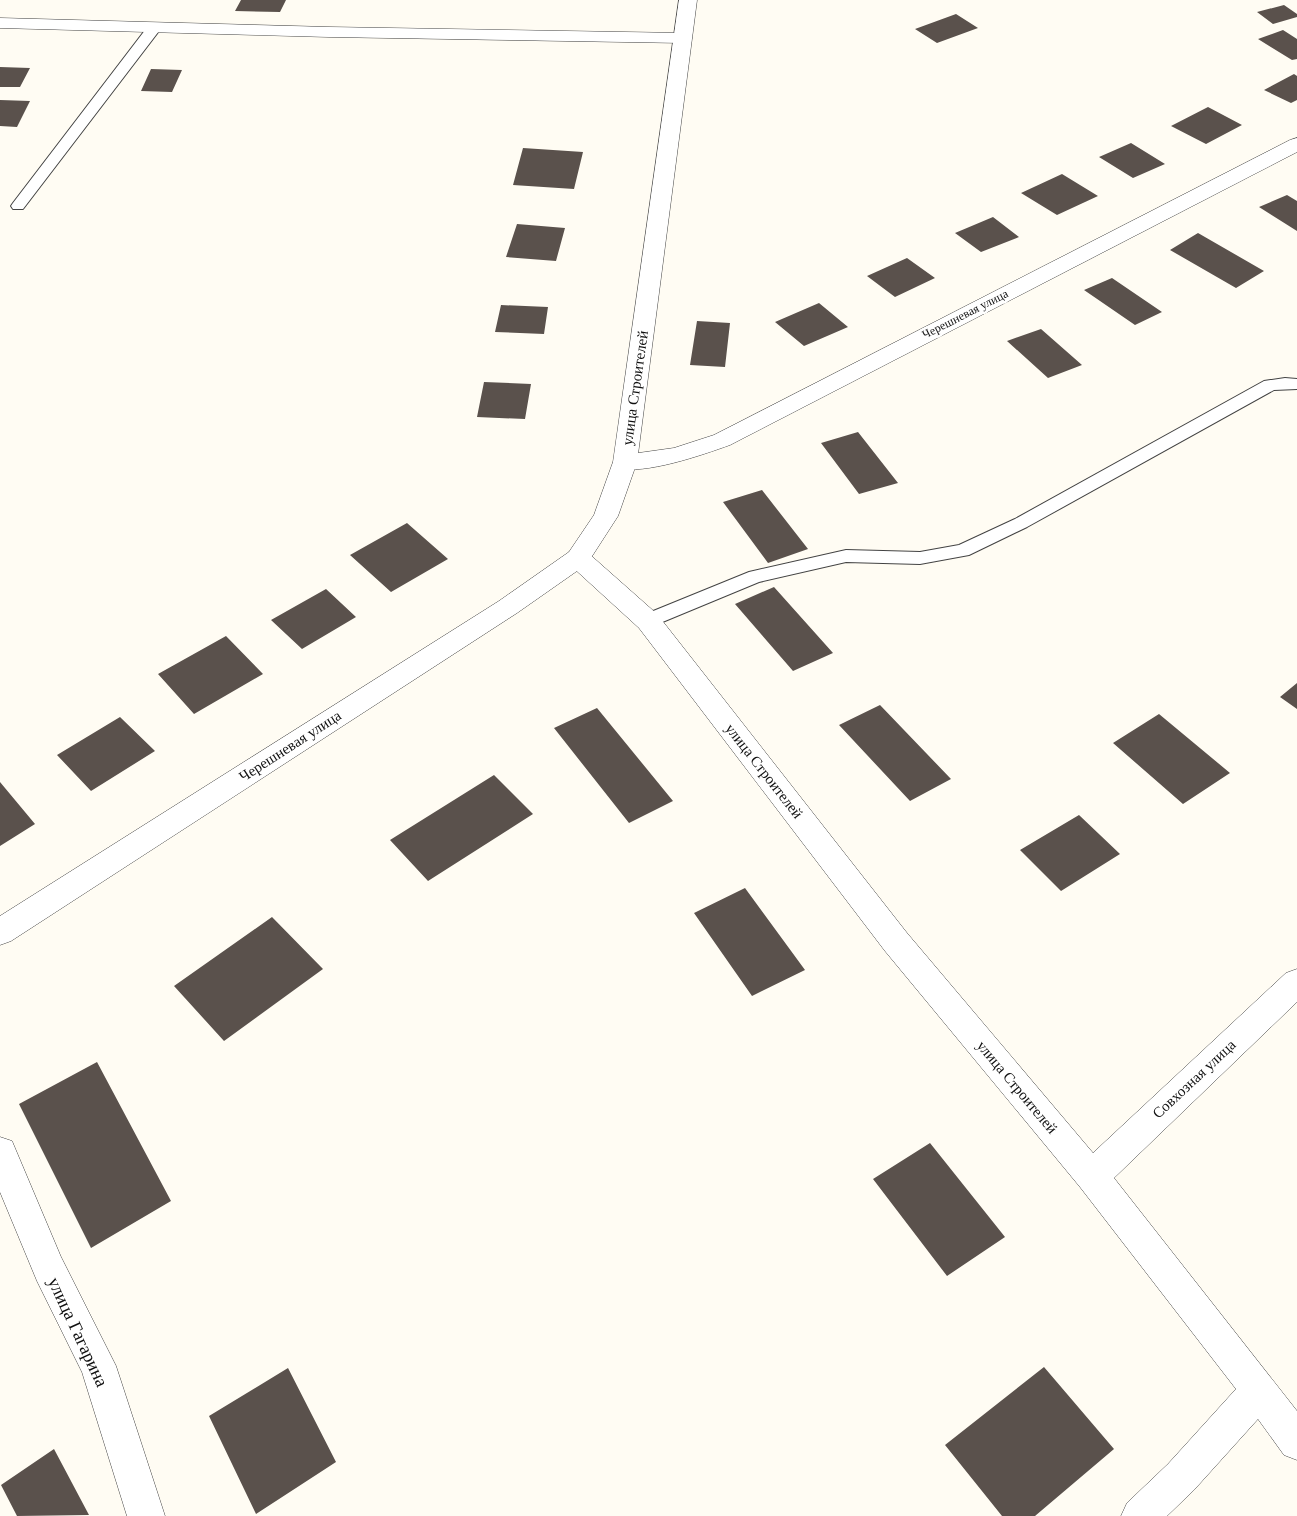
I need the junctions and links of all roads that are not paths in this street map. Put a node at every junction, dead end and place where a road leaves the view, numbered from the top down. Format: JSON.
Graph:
{"nodes":[{"id":1,"x":688,"y":0,"type":"edge"},
{"id":2,"x":0,"y":23,"type":"edge"},
{"id":3,"x":154,"y":28,"type":"junction"},
{"id":4,"x":683,"y":38,"type":"junction"},
{"id":5,"x":1297,"y":144,"type":"edge"},
{"id":6,"x":18,"y":206,"type":"dead end"},
{"id":7,"x":1297,"y":384,"type":"edge"},
{"id":8,"x":624,"y":462,"type":"junction"},
{"id":9,"x":578,"y":558,"type":"junction"},
{"id":10,"x":648,"y":621,"type":"junction"},
{"id":11,"x":0,"y":932,"type":"edge"},
{"id":12,"x":1297,"y":982,"type":"edge"},
{"id":13,"x":0,"y":1152,"type":"edge"},
{"id":14,"x":1092,"y":1176,"type":"junction"},
{"id":15,"x":1259,"y":1390,"type":"junction"},
{"id":16,"x":1297,"y":1442,"type":"edge"},
{"id":17,"x":146,"y":1516,"type":"edge"},
{"id":18,"x":1140,"y":1516,"type":"edge"}],
"edges":[{"from":1,"to":4,"type":"street","name":"улица Строителей"},
{"from":2,"to":3,"type":"street"},
{"from":3,"to":4,"type":"street"},
{"from":3,"to":6,"type":"lane"},
{"from":4,"to":8,"type":"street","name":"улица Строителей"},
{"from":5,"to":8,"type":"street","name":"Черешневая улица"},
{"from":7,"to":10,"type":"lane"},
{"from":8,"to":9,"type":"street","name":"улица Строителей"},
{"from":9,"to":10,"type":"street","name":"улица Строителей"},
{"from":9,"to":11,"type":"street","name":"Черешневая улица"},
{"from":10,"to":14,"type":"street","name":"улица Строителей"},
{"from":12,"to":14,"type":"street","name":"Совхозная улица"},
{"from":13,"to":17,"type":"street","name":"улица Гагарина"},
{"from":14,"to":15,"type":"street","name":"улица Строителей"},
{"from":15,"to":16,"type":"street","name":"улица Строителей"},
{"from":15,"to":18,"type":"street"}]}
